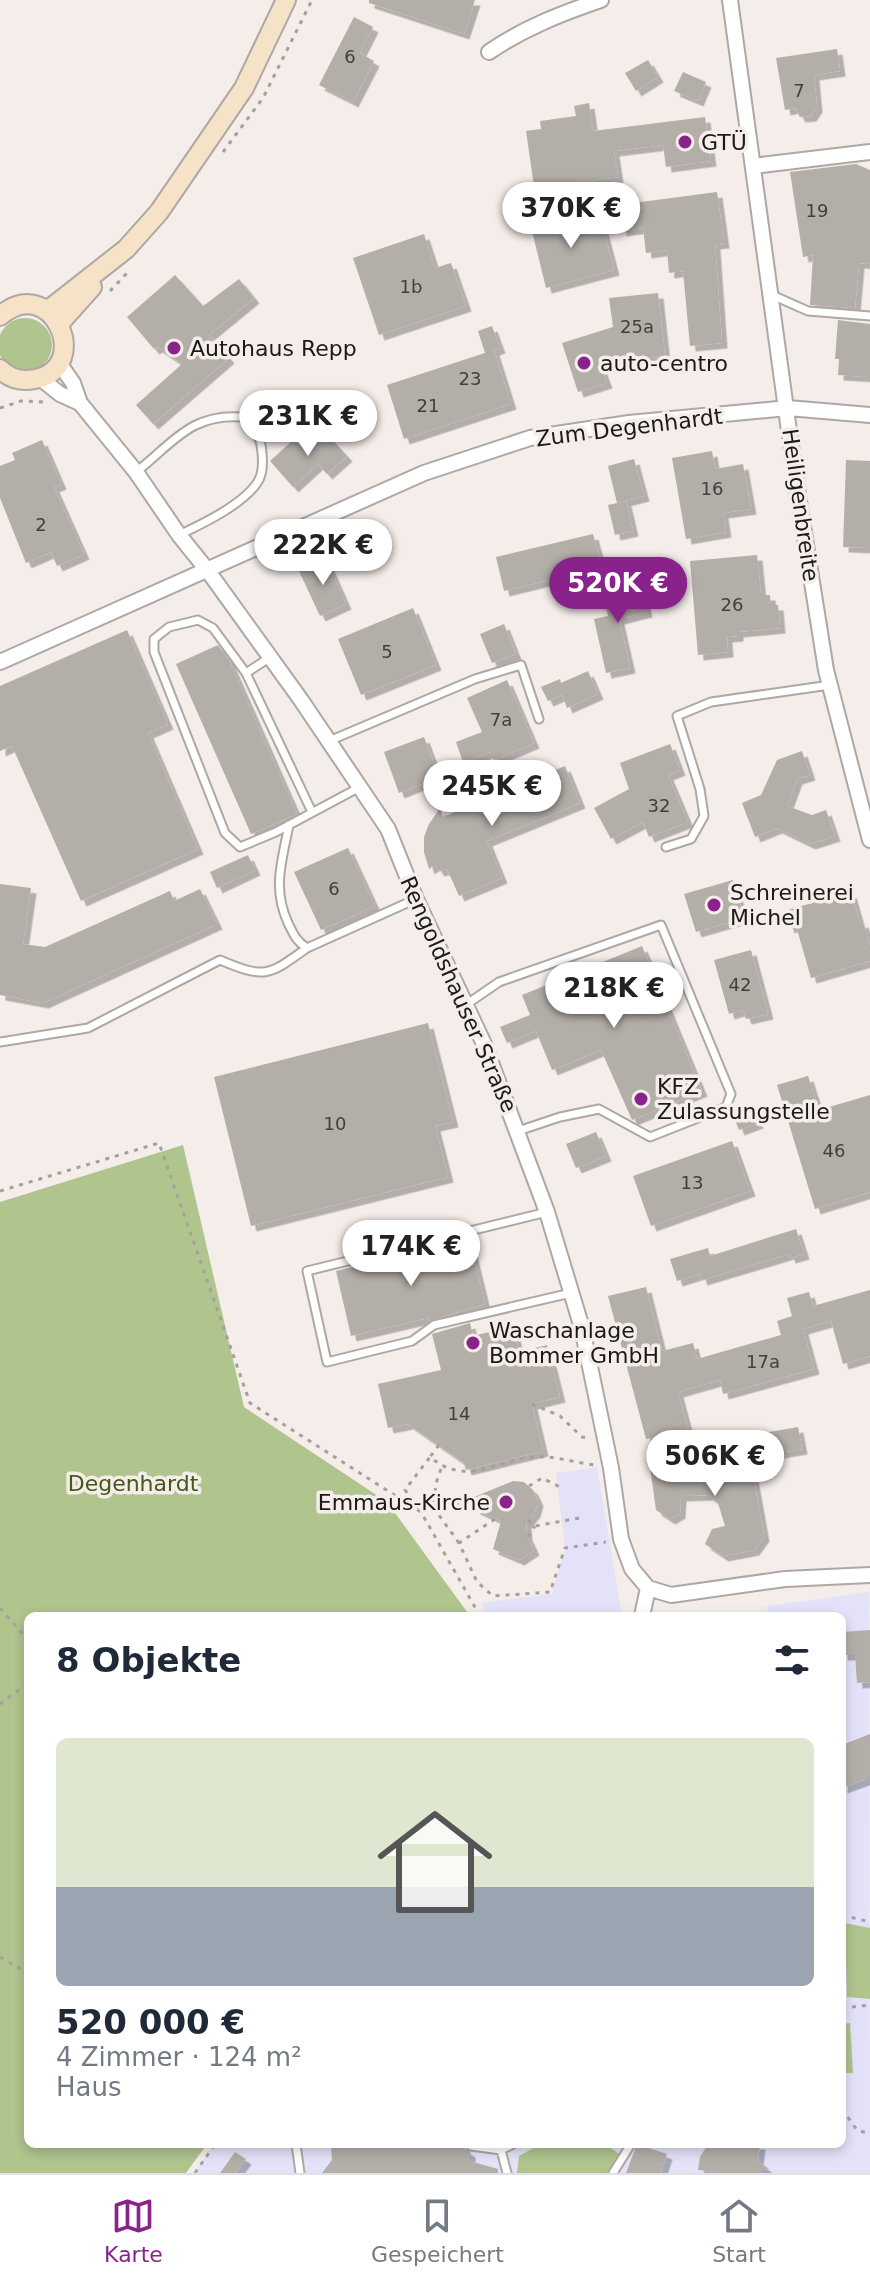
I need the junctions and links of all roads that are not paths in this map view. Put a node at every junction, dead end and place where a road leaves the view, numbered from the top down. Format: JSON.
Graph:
{"nodes":[{"id":1,"x":286,"y":0,"type":"edge"},
{"id":2,"x":601,"y":0,"type":"edge"},
{"id":3,"x":730,"y":0,"type":"edge"},
{"id":4,"x":489,"y":52,"type":"dead end"},
{"id":5,"x":870,"y":152,"type":"edge"},
{"id":6,"x":753,"y":166,"type":"junction"},
{"id":7,"x":772,"y":295,"type":"junction"},
{"id":8,"x":0,"y":316,"type":"edge"},
{"id":9,"x":870,"y":316,"type":"edge"},
{"id":10,"x":53,"y":318,"type":"junction"},
{"id":11,"x":59,"y":363,"type":"junction"},
{"id":12,"x":2,"y":374,"type":"edge"},
{"id":13,"x":40,"y":378,"type":"junction"},
{"id":14,"x":80,"y":403,"type":"junction"},
{"id":15,"x":788,"y":408,"type":"junction"},
{"id":16,"x":870,"y":415,"type":"edge"},
{"id":17,"x":136,"y":472,"type":"junction"},
{"id":18,"x":179,"y":535,"type":"junction"},
{"id":19,"x":208,"y":571,"type":"junction"},
{"id":20,"x":271,"y":657,"type":"junction"},
{"id":21,"x":0,"y":662,"type":"edge"},
{"id":22,"x":246,"y":673,"type":"junction"},
{"id":23,"x":830,"y":685,"type":"junction"},
{"id":24,"x":539,"y":719,"type":"dead end"},
{"id":25,"x":329,"y":741,"type":"junction"},
{"id":26,"x":360,"y":787,"type":"junction"},
{"id":27,"x":312,"y":812,"type":"junction"},
{"id":28,"x":289,"y":825,"type":"junction"},
{"id":29,"x":870,"y":840,"type":"edge"},
{"id":30,"x":666,"y":847,"type":"dead end"},
{"id":31,"x":416,"y":899,"type":"junction"},
{"id":32,"x":307,"y":948,"type":"junction"},
{"id":33,"x":467,"y":1004,"type":"junction"},
{"id":34,"x":0,"y":1042,"type":"edge"},
{"id":35,"x":518,"y":1131,"type":"junction"},
{"id":36,"x":547,"y":1212,"type":"junction"},
{"id":37,"x":571,"y":1293,"type":"junction"},
{"id":38,"x":870,"y":1575,"type":"edge"},
{"id":39,"x":648,"y":1588,"type":"junction"},
{"id":40,"x":643,"y":1612,"type":"edge"},
{"id":41,"x":297,"y":2148,"type":"edge"},
{"id":42,"x":486,"y":2148,"type":"edge"},
{"id":43,"x":505,"y":2148,"type":"edge"},
{"id":44,"x":629,"y":2148,"type":"edge"},
{"id":45,"x":501,"y":2150,"type":"junction"},
{"id":46,"x":300,"y":2173,"type":"edge"},
{"id":47,"x":507,"y":2173,"type":"edge"},
{"id":48,"x":613,"y":2173,"type":"edge"}],
"edges":[{"from":1,"to":10,"type":"main road"},
{"from":2,"to":4,"type":"street"},
{"from":3,"to":6,"type":"street","name":"Heiligenbreite"},
{"from":5,"to":6,"type":"street"},
{"from":6,"to":7,"type":"street","name":"Heiligenbreite"},
{"from":7,"to":9,"type":"lane"},
{"from":7,"to":15,"type":"street","name":"Heiligenbreite"},
{"from":8,"to":10,"type":"main road"},
{"from":10,"to":11,"type":"main road"},
{"from":11,"to":13,"type":"main road"},
{"from":11,"to":14,"type":"street","name":"Rengoldshauser Straße"},
{"from":12,"to":13,"type":"main road"},
{"from":13,"to":14,"type":"street","name":"Rengoldshauser Straße"},
{"from":14,"to":17,"type":"street","name":"Rengoldshauser Straße"},
{"from":15,"to":16,"type":"street","name":"Zum Degenhardt"},
{"from":15,"to":19,"type":"street","name":"Zum Degenhardt"},
{"from":15,"to":23,"type":"street","name":"Heiligenbreite"},
{"from":17,"to":18,"type":"street","name":"Rengoldshauser Straße"},
{"from":17,"to":18,"type":"lane"},
{"from":18,"to":19,"type":"street","name":"Rengoldshauser Straße"},
{"from":19,"to":20,"type":"street","name":"Rengoldshauser Straße"},
{"from":19,"to":21,"type":"street","name":"Zum Degenhardt"},
{"from":20,"to":22,"type":"lane"},
{"from":20,"to":25,"type":"street","name":"Rengoldshauser Straße"},
{"from":22,"to":27,"type":"lane"},
{"from":22,"to":28,"type":"lane"},
{"from":23,"to":29,"type":"street","name":"Heiligenbreite"},
{"from":23,"to":30,"type":"lane"},
{"from":24,"to":25,"type":"lane"},
{"from":25,"to":26,"type":"street","name":"Rengoldshauser Straße"},
{"from":26,"to":27,"type":"lane"},
{"from":26,"to":31,"type":"street","name":"Rengoldshauser Straße"},
{"from":27,"to":28,"type":"lane"},
{"from":28,"to":32,"type":"lane"},
{"from":31,"to":32,"type":"lane"},
{"from":31,"to":33,"type":"street","name":"Rengoldshauser Straße"},
{"from":32,"to":34,"type":"lane"},
{"from":33,"to":35,"type":"street","name":"Rengoldshauser Straße"},
{"from":33,"to":35,"type":"lane"},
{"from":35,"to":36,"type":"street","name":"Rengoldshauser Straße"},
{"from":36,"to":37,"type":"street","name":"Rengoldshauser Straße"},
{"from":36,"to":37,"type":"lane"},
{"from":37,"to":39,"type":"street","name":"Rengoldshauser Straße"},
{"from":38,"to":39,"type":"street"},
{"from":39,"to":40,"type":"street"},
{"from":41,"to":46,"type":"lane"},
{"from":42,"to":45,"type":"lane"},
{"from":43,"to":45,"type":"lane"},
{"from":44,"to":48,"type":"lane"},
{"from":45,"to":47,"type":"lane"}]}
